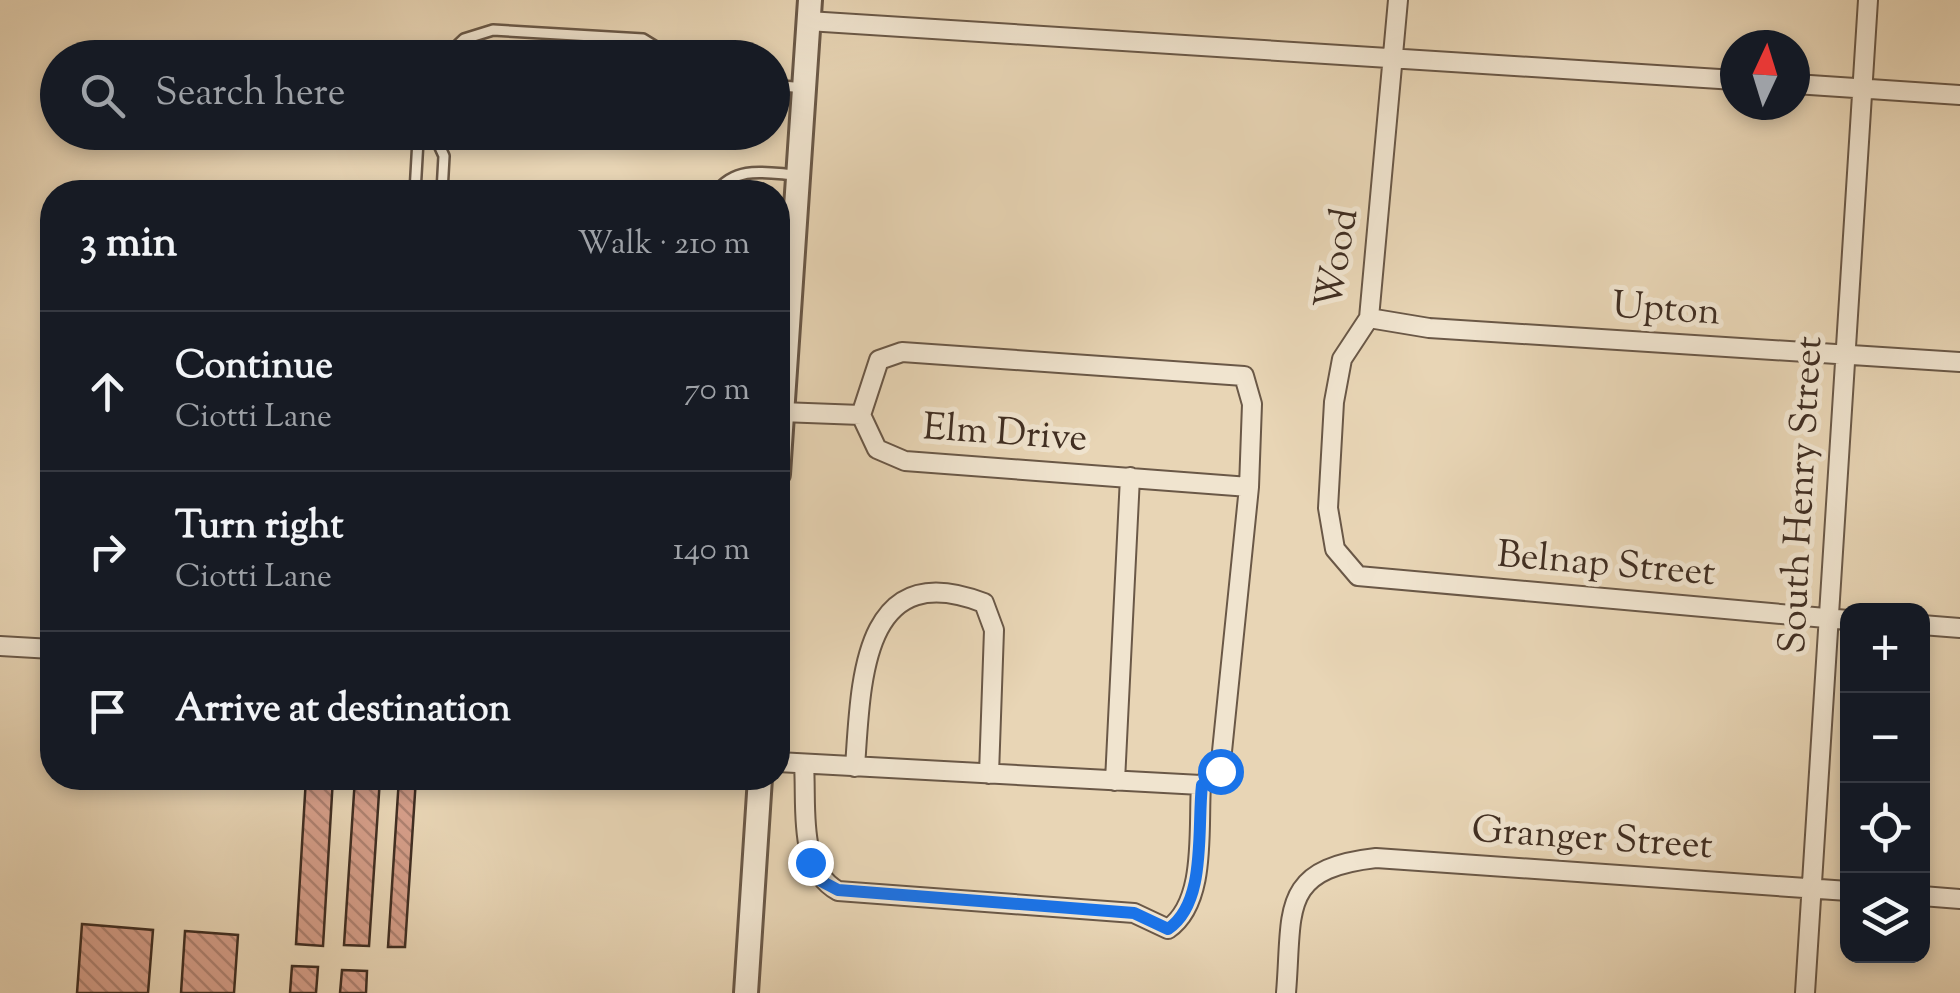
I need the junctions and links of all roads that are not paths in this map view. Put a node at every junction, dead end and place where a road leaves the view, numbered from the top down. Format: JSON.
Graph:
{"nodes":[{"id":1,"x":1398,"y":0,"type":"edge"},
{"id":2,"x":1868,"y":0,"type":"edge"},
{"id":3,"x":809,"y":11,"type":"edge"},
{"id":4,"x":463,"y":40,"type":"edge"},
{"id":5,"x":644,"y":40,"type":"edge"},
{"id":6,"x":1395,"y":58,"type":"junction"},
{"id":7,"x":1720,"y":79,"type":"edge"},
{"id":8,"x":1810,"y":85,"type":"edge"},
{"id":9,"x":790,"y":87,"type":"edge"},
{"id":10,"x":804,"y":88,"type":"junction"},
{"id":11,"x":1861,"y":89,"type":"junction"},
{"id":12,"x":1960,"y":94,"type":"edge"},
{"id":13,"x":417,"y":150,"type":"edge"},
{"id":14,"x":440,"y":150,"type":"edge"},
{"id":15,"x":798,"y":175,"type":"junction"},
{"id":16,"x":416,"y":180,"type":"edge"},
{"id":17,"x":443,"y":180,"type":"edge"},
{"id":18,"x":727,"y":180,"type":"edge"},
{"id":19,"x":790,"y":278,"type":"edge"},
{"id":20,"x":1369,"y":318,"type":"junction"},
{"id":21,"x":1844,"y":354,"type":"junction"},
{"id":22,"x":1960,"y":362,"type":"edge"},
{"id":23,"x":862,"y":415,"type":"junction"},
{"id":24,"x":790,"y":419,"type":"edge"},
{"id":25,"x":1130,"y":476,"type":"junction"},
{"id":26,"x":1249,"y":487,"type":"junction"},
{"id":27,"x":1358,"y":576,"type":"joint"},
{"id":28,"x":1838,"y":620,"type":"edge"},
{"id":29,"x":1930,"y":626,"type":"edge"},
{"id":30,"x":1960,"y":628,"type":"edge"},
{"id":31,"x":0,"y":646,"type":"edge"},
{"id":32,"x":40,"y":648,"type":"edge"},
{"id":33,"x":790,"y":763,"type":"edge"},
{"id":34,"x":804,"y":765,"type":"junction"},
{"id":35,"x":855,"y":767,"type":"junction"},
{"id":36,"x":989,"y":774,"type":"junction"},
{"id":37,"x":1115,"y":781,"type":"junction"},
{"id":38,"x":1202,"y":785,"type":"junction"},
{"id":39,"x":759,"y":790,"type":"edge"},
{"id":40,"x":1810,"y":888,"type":"junction"},
{"id":41,"x":1840,"y":890,"type":"edge"},
{"id":42,"x":1930,"y":897,"type":"edge"},
{"id":43,"x":1960,"y":899,"type":"edge"},
{"id":44,"x":746,"y":993,"type":"edge"},
{"id":45,"x":1286,"y":993,"type":"edge"},
{"id":46,"x":1805,"y":993,"type":"edge"}],
"edges":[{"from":1,"to":6,"type":"street","name":"Wood"},
{"from":2,"to":11,"type":"street","name":"South Henry Street"},
{"from":3,"to":6,"type":"street"},
{"from":3,"to":10,"type":"street"},
{"from":4,"to":5,"type":"lane"},
{"from":6,"to":7,"type":"street"},
{"from":6,"to":20,"type":"street","name":"Wood"},
{"from":8,"to":11,"type":"street"},
{"from":9,"to":10,"type":"lane"},
{"from":10,"to":15,"type":"street"},
{"from":11,"to":12,"type":"street"},
{"from":11,"to":21,"type":"street","name":"South Henry Street"},
{"from":13,"to":16,"type":"lane"},
{"from":14,"to":17,"type":"lane"},
{"from":15,"to":18,"type":"lane"},
{"from":15,"to":19,"type":"street"},
{"from":20,"to":21,"type":"street","name":"Upton"},
{"from":20,"to":27,"type":"street","name":"Wood"},
{"from":21,"to":22,"type":"street","name":"Upton"},
{"from":21,"to":28,"type":"street","name":"South Henry Street"},
{"from":23,"to":24,"type":"street"},
{"from":23,"to":25,"type":"street","name":"Elm Drive"},
{"from":23,"to":26,"type":"street"},
{"from":25,"to":26,"type":"street","name":"Elm Drive"},
{"from":25,"to":37,"type":"street"},
{"from":26,"to":38,"type":"street"},
{"from":27,"to":28,"type":"street","name":"Belnap Street"},
{"from":28,"to":40,"type":"street","name":"South Henry Street"},
{"from":29,"to":30,"type":"street"},
{"from":31,"to":32,"type":"street"},
{"from":33,"to":34,"type":"street"},
{"from":34,"to":35,"type":"street"},
{"from":34,"to":38,"type":"street"},
{"from":35,"to":36,"type":"street"},
{"from":35,"to":36,"type":"street"},
{"from":36,"to":37,"type":"street"},
{"from":37,"to":38,"type":"street"},
{"from":39,"to":44,"type":"street"},
{"from":40,"to":41,"type":"street","name":"Granger Street"},
{"from":40,"to":45,"type":"street","name":"Granger Street"},
{"from":40,"to":46,"type":"street","name":"South Henry Street"},
{"from":42,"to":43,"type":"street"}]}
